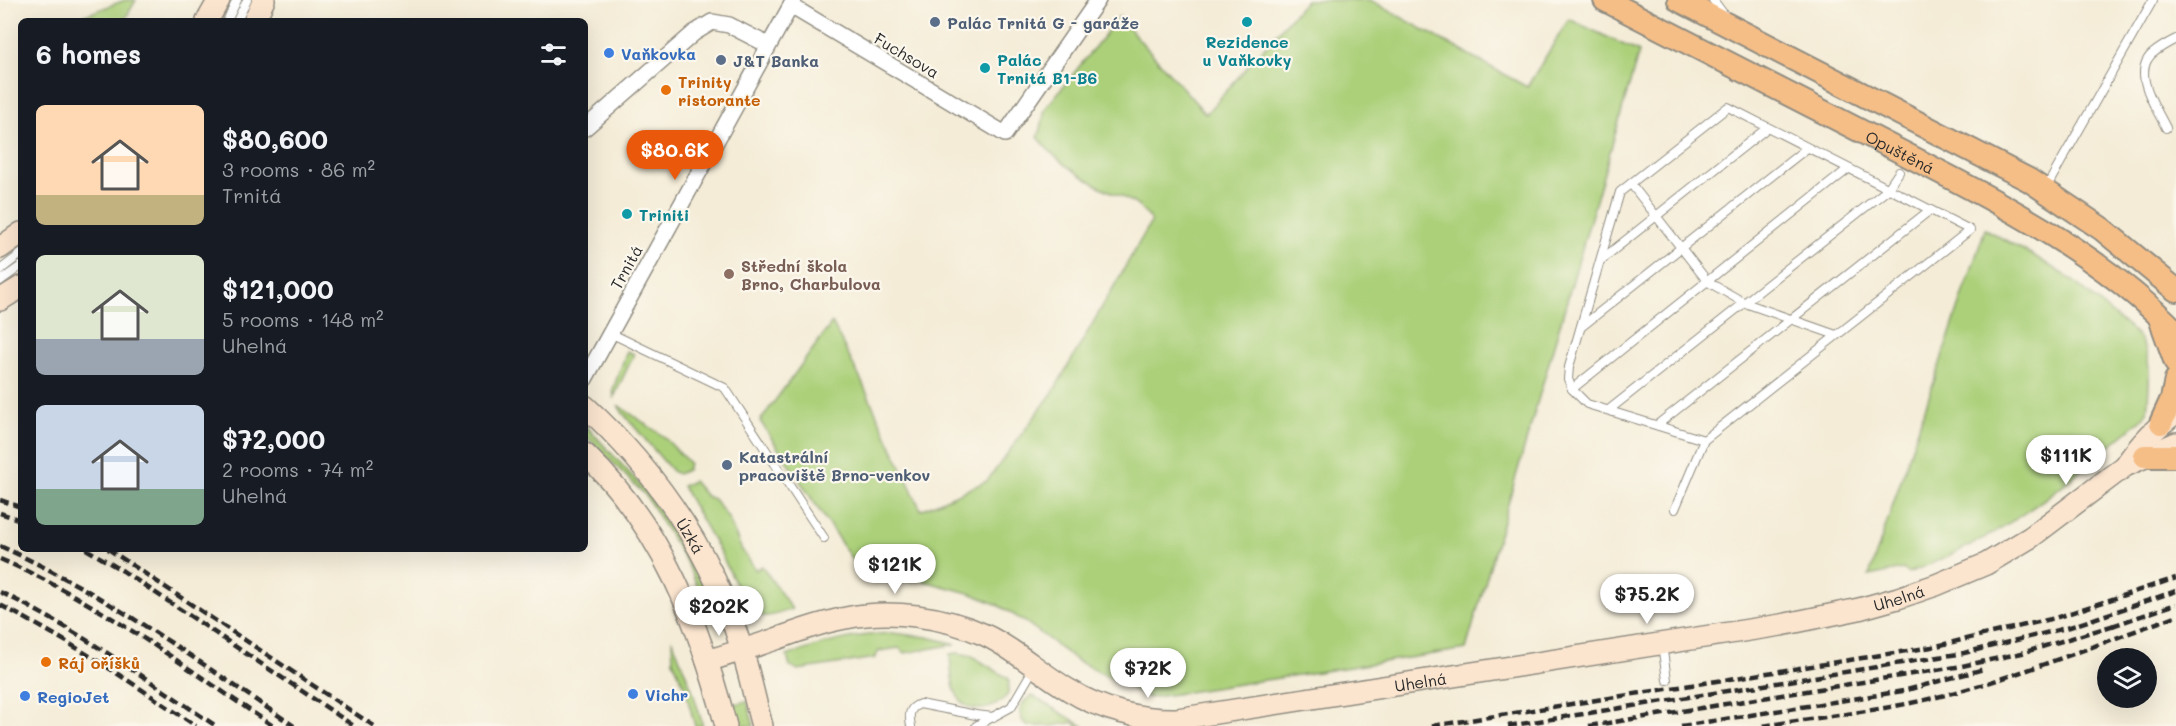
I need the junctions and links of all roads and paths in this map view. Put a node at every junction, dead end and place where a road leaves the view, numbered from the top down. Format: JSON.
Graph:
{"nodes":[{"id":1,"x":219,"y":0,"type":"edge"},
{"id":2,"x":237,"y":0,"type":"edge"},
{"id":3,"x":264,"y":0,"type":"edge"},
{"id":4,"x":270,"y":0,"type":"edge"},
{"id":5,"x":1098,"y":0,"type":"edge"},
{"id":6,"x":1605,"y":0,"type":"edge"},
{"id":7,"x":1679,"y":0,"type":"edge"},
{"id":8,"x":1713,"y":0,"type":"edge"},
{"id":9,"x":2152,"y":0,"type":"edge"},
{"id":10,"x":792,"y":3,"type":"edge"},
{"id":11,"x":248,"y":15,"type":"edge"},
{"id":12,"x":209,"y":18,"type":"edge"},
{"id":13,"x":228,"y":18,"type":"edge"},
{"id":14,"x":1735,"y":29,"type":"junction"},
{"id":15,"x":2176,"y":39,"type":"edge"},
{"id":16,"x":768,"y":45,"type":"junction"},
{"id":17,"x":588,"y":125,"type":"edge"},
{"id":18,"x":1767,"y":128,"type":"junction"},
{"id":19,"x":2166,"y":128,"type":"dead end"},
{"id":20,"x":1807,"y":148,"type":"junction"},
{"id":21,"x":1848,"y":169,"type":"junction"},
{"id":22,"x":1899,"y":172,"type":"dead end"},
{"id":23,"x":1630,"y":184,"type":"junction"},
{"id":24,"x":1887,"y":190,"type":"junction"},
{"id":25,"x":2045,"y":190,"type":"junction"},
{"id":26,"x":1930,"y":210,"type":"junction"},
{"id":27,"x":1656,"y":216,"type":"junction"},
{"id":28,"x":18,"y":235,"type":"edge"},
{"id":29,"x":0,"y":248,"type":"edge"},
{"id":30,"x":1682,"y":250,"type":"junction"},
{"id":31,"x":18,"y":256,"type":"edge"},
{"id":32,"x":1600,"y":261,"type":"junction"},
{"id":33,"x":18,"y":268,"type":"edge"},
{"id":34,"x":0,"y":270,"type":"edge"},
{"id":35,"x":0,"y":281,"type":"edge"},
{"id":36,"x":1708,"y":282,"type":"junction"},
{"id":37,"x":18,"y":290,"type":"edge"},
{"id":38,"x":2176,"y":290,"type":"edge"},
{"id":39,"x":0,"y":300,"type":"edge"},
{"id":40,"x":1745,"y":303,"type":"junction"},
{"id":41,"x":2158,"y":314,"type":"junction"},
{"id":42,"x":1791,"y":321,"type":"junction"},
{"id":43,"x":1581,"y":327,"type":"junction"},
{"id":44,"x":2176,"y":332,"type":"edge"},
{"id":45,"x":610,"y":333,"type":"junction"},
{"id":46,"x":1836,"y":335,"type":"junction"},
{"id":47,"x":2176,"y":363,"type":"edge"},
{"id":48,"x":588,"y":373,"type":"edge"},
{"id":49,"x":2176,"y":380,"type":"edge"},
{"id":50,"x":1572,"y":389,"type":"junction"},
{"id":51,"x":588,"y":409,"type":"edge"},
{"id":52,"x":1610,"y":410,"type":"junction"},
{"id":53,"x":2168,"y":418,"type":"edge"},
{"id":54,"x":1657,"y":425,"type":"junction"},
{"id":55,"x":1704,"y":440,"type":"junction"},
{"id":56,"x":2176,"y":443,"type":"edge"},
{"id":57,"x":2176,"y":456,"type":"edge"},
{"id":58,"x":588,"y":457,"type":"edge"},
{"id":59,"x":2135,"y":461,"type":"junction"},
{"id":60,"x":1675,"y":509,"type":"dead end"},
{"id":61,"x":824,"y":538,"type":"dead end"},
{"id":62,"x":1662,"y":643,"type":"junction"},
{"id":63,"x":742,"y":650,"type":"junction"},
{"id":64,"x":707,"y":661,"type":"junction"},
{"id":65,"x":1035,"y":667,"type":"junction"},
{"id":66,"x":1667,"y":680,"type":"dead end"},
{"id":67,"x":993,"y":717,"type":"junction"},
{"id":68,"x":726,"y":726,"type":"edge"},
{"id":69,"x":762,"y":726,"type":"edge"},
{"id":70,"x":911,"y":726,"type":"edge"},
{"id":71,"x":976,"y":726,"type":"edge"}],
"edges":[{"from":1,"to":12,"type":"main road"},
{"from":2,"to":13,"type":"lane"},
{"from":3,"to":11,"type":"main road"},
{"from":4,"to":11,"type":"street"},
{"from":5,"to":10,"type":"street","name":"Fuchsova"},
{"from":6,"to":41,"type":"main road","name":"Opuštěná"},
{"from":7,"to":14,"type":"main road","name":"Opuštěná"},
{"from":8,"to":14,"type":"lane"},
{"from":9,"to":25,"type":"lane"},
{"from":10,"to":16,"type":"street","name":"Trnitá"},
{"from":14,"to":25,"type":"main road","name":"Opuštěná"},
{"from":15,"to":19,"type":"lane"},
{"from":16,"to":17,"type":"street"},
{"from":16,"to":45,"type":"street","name":"Trnitá"},
{"from":18,"to":20,"type":"lane"},
{"from":18,"to":23,"type":"lane"},
{"from":18,"to":27,"type":"lane"},
{"from":20,"to":21,"type":"lane"},
{"from":20,"to":30,"type":"lane"},
{"from":21,"to":24,"type":"lane"},
{"from":21,"to":36,"type":"lane"},
{"from":22,"to":24,"type":"lane"},
{"from":23,"to":27,"type":"lane"},
{"from":23,"to":32,"type":"lane"},
{"from":24,"to":26,"type":"lane"},
{"from":24,"to":40,"type":"lane"},
{"from":25,"to":38,"type":"main road","name":"Opuštěná"},
{"from":26,"to":42,"type":"lane"},
{"from":26,"to":46,"type":"lane"},
{"from":27,"to":30,"type":"lane"},
{"from":27,"to":32,"type":"lane"},
{"from":28,"to":29,"type":"main road"},
{"from":30,"to":36,"type":"lane"},
{"from":30,"to":43,"type":"lane"},
{"from":31,"to":34,"type":"lane"},
{"from":32,"to":43,"type":"lane"},
{"from":33,"to":35,"type":"lane"},
{"from":36,"to":40,"type":"lane"},
{"from":36,"to":50,"type":"lane"},
{"from":37,"to":39,"type":"main road"},
{"from":40,"to":42,"type":"lane"},
{"from":40,"to":52,"type":"lane"},
{"from":41,"to":44,"type":"main road","name":"Opuštěná"},
{"from":41,"to":47,"type":"main road"},
{"from":42,"to":46,"type":"lane"},
{"from":42,"to":54,"type":"lane"},
{"from":43,"to":50,"type":"lane"},
{"from":45,"to":48,"type":"street","name":"Trnitá"},
{"from":45,"to":61,"type":"lane"},
{"from":46,"to":55,"type":"lane"},
{"from":49,"to":53,"type":"main road"},
{"from":50,"to":52,"type":"lane"},
{"from":51,"to":63,"type":"main road","name":"Úzká"},
{"from":52,"to":54,"type":"lane"},
{"from":53,"to":59,"type":"main road","name":"Uhelná"},
{"from":54,"to":55,"type":"lane"},
{"from":55,"to":60,"type":"lane"},
{"from":56,"to":59,"type":"main road","name":"Uhelná"},
{"from":57,"to":59,"type":"main road"},
{"from":58,"to":64,"type":"main road","name":"Úzká"},
{"from":59,"to":62,"type":"main road","name":"Uhelná"},
{"from":62,"to":65,"type":"main road","name":"Uhelná"},
{"from":62,"to":66,"type":"lane"},
{"from":63,"to":64,"type":"main road","name":"Uhelná"},
{"from":63,"to":65,"type":"main road","name":"Uhelná"},
{"from":63,"to":69,"type":"main road","name":"Úzká"},
{"from":64,"to":68,"type":"main road","name":"Úzká"},
{"from":65,"to":67,"type":"lane"},
{"from":67,"to":70,"type":"lane"},
{"from":67,"to":71,"type":"lane"}]}
